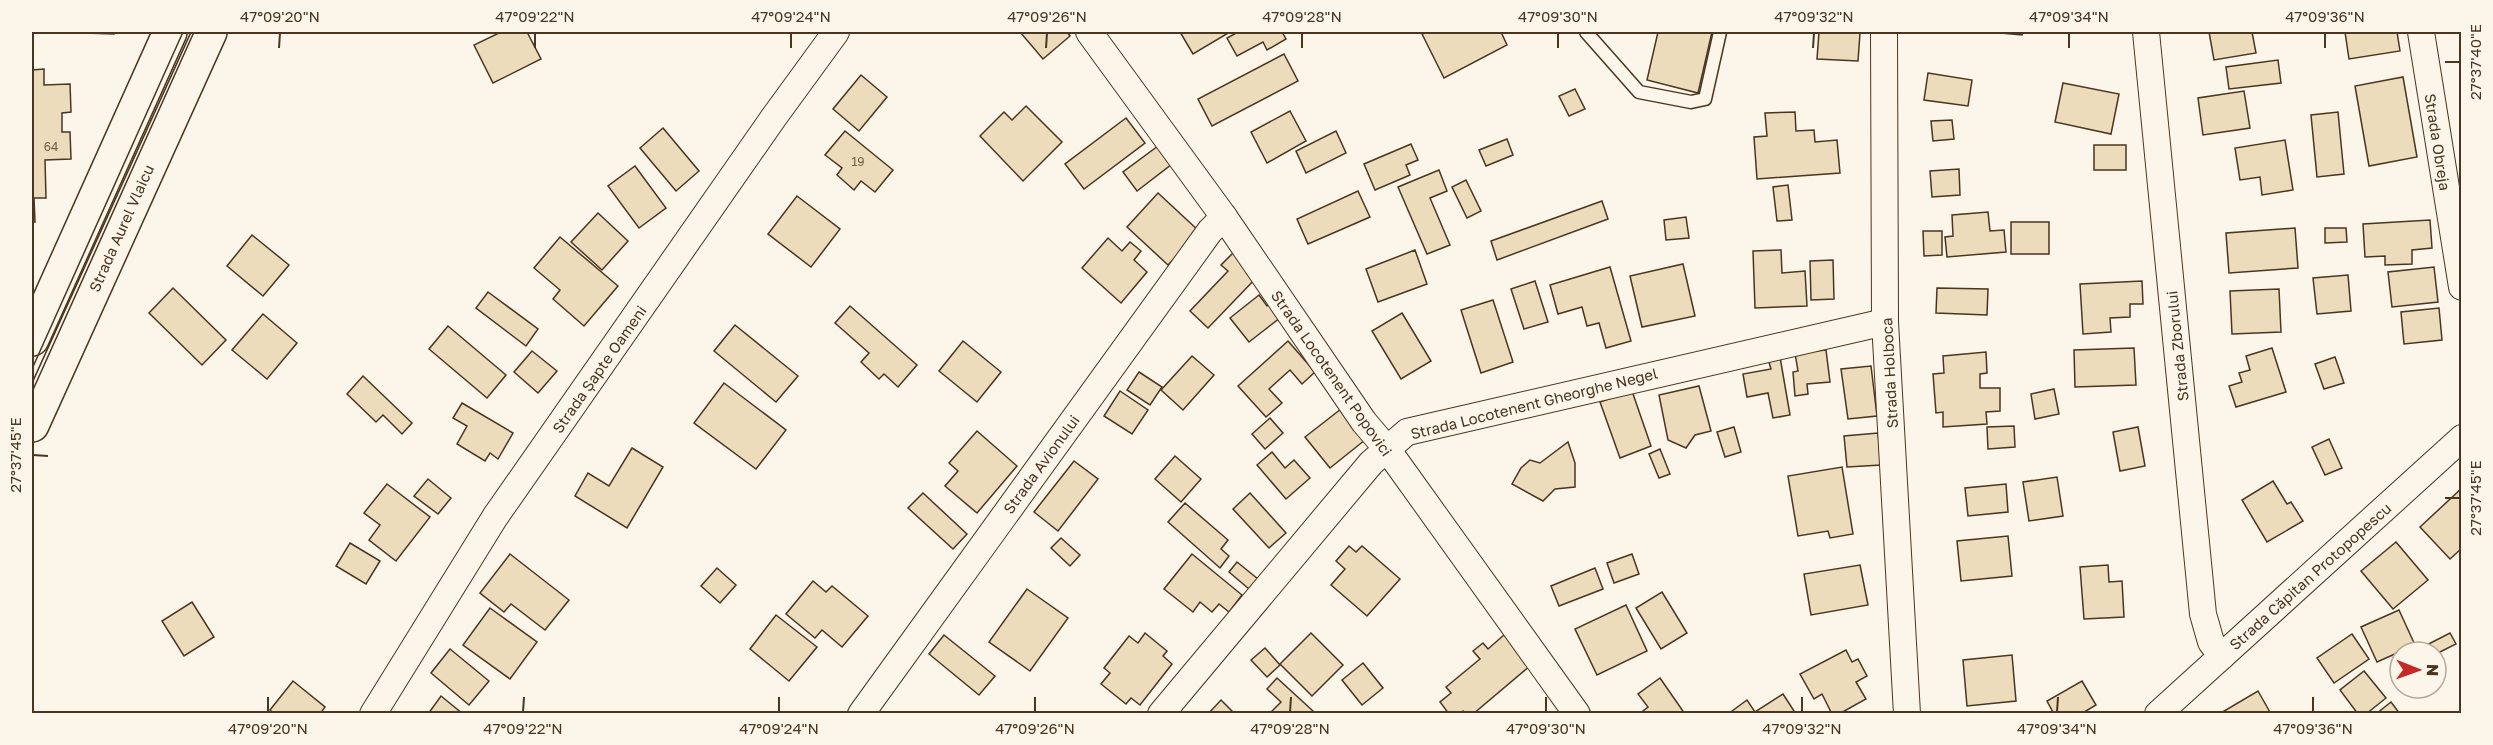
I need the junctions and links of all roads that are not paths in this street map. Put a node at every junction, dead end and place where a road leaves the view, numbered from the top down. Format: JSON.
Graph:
{"nodes":[{"id":1,"x":170,"y":32,"type":"edge"},
{"id":2,"x":210,"y":32,"type":"edge"},
{"id":3,"x":836,"y":32,"type":"edge"},
{"id":4,"x":1089,"y":32,"type":"edge"},
{"id":5,"x":1586,"y":32,"type":"edge"},
{"id":6,"x":1720,"y":32,"type":"edge"},
{"id":7,"x":1884,"y":32,"type":"edge"},
{"id":8,"x":2146,"y":32,"type":"edge"},
{"id":9,"x":2421,"y":32,"type":"edge"},
{"id":10,"x":1224,"y":217,"type":"junction"},
{"id":11,"x":2462,"y":287,"type":"edge"},
{"id":12,"x":1886,"y":322,"type":"junction"},
{"id":13,"x":32,"y":339,"type":"edge"},
{"id":14,"x":32,"y":425,"type":"edge"},
{"id":15,"x":2462,"y":438,"type":"edge"},
{"id":16,"x":1387,"y":449,"type":"junction"},
{"id":17,"x":2222,"y":656,"type":"junction"},
{"id":18,"x":372,"y":714,"type":"edge"},
{"id":19,"x":861,"y":714,"type":"edge"},
{"id":20,"x":1161,"y":714,"type":"edge"},
{"id":21,"x":1577,"y":714,"type":"edge"},
{"id":22,"x":1907,"y":714,"type":"edge"},
{"id":23,"x":2158,"y":714,"type":"edge"}],
"edges":[{"from":1,"to":13,"type":"main road"},
{"from":2,"to":14,"type":"main road","name":"Strada Aurel Vlaicu"},
{"from":3,"to":18,"type":"street","name":"Strada Șapte Oameni"},
{"from":4,"to":10,"type":"street","name":"Strada Locotenent Popovici"},
{"from":5,"to":6,"type":"lane"},
{"from":7,"to":12,"type":"street","name":"Strada Holboca"},
{"from":8,"to":17,"type":"street","name":"Strada Zborului"},
{"from":9,"to":11,"type":"street","name":"Strada Obreja"},
{"from":10,"to":16,"type":"street","name":"Strada Locotenent Popovici"},
{"from":10,"to":19,"type":"street","name":"Strada Avionului"},
{"from":12,"to":16,"type":"street","name":"Strada Locotenent Gheorghe Negel"},
{"from":12,"to":22,"type":"street","name":"Strada Holboca"},
{"from":15,"to":17,"type":"street","name":"Strada Căpitan Protopopescu"},
{"from":16,"to":20,"type":"street","name":"Strada Locotenent Gheorghe Negel"},
{"from":16,"to":21,"type":"street","name":"Strada Locotenent Popovici"},
{"from":17,"to":23,"type":"street","name":"Strada Căpitan Protopopescu"}]}
